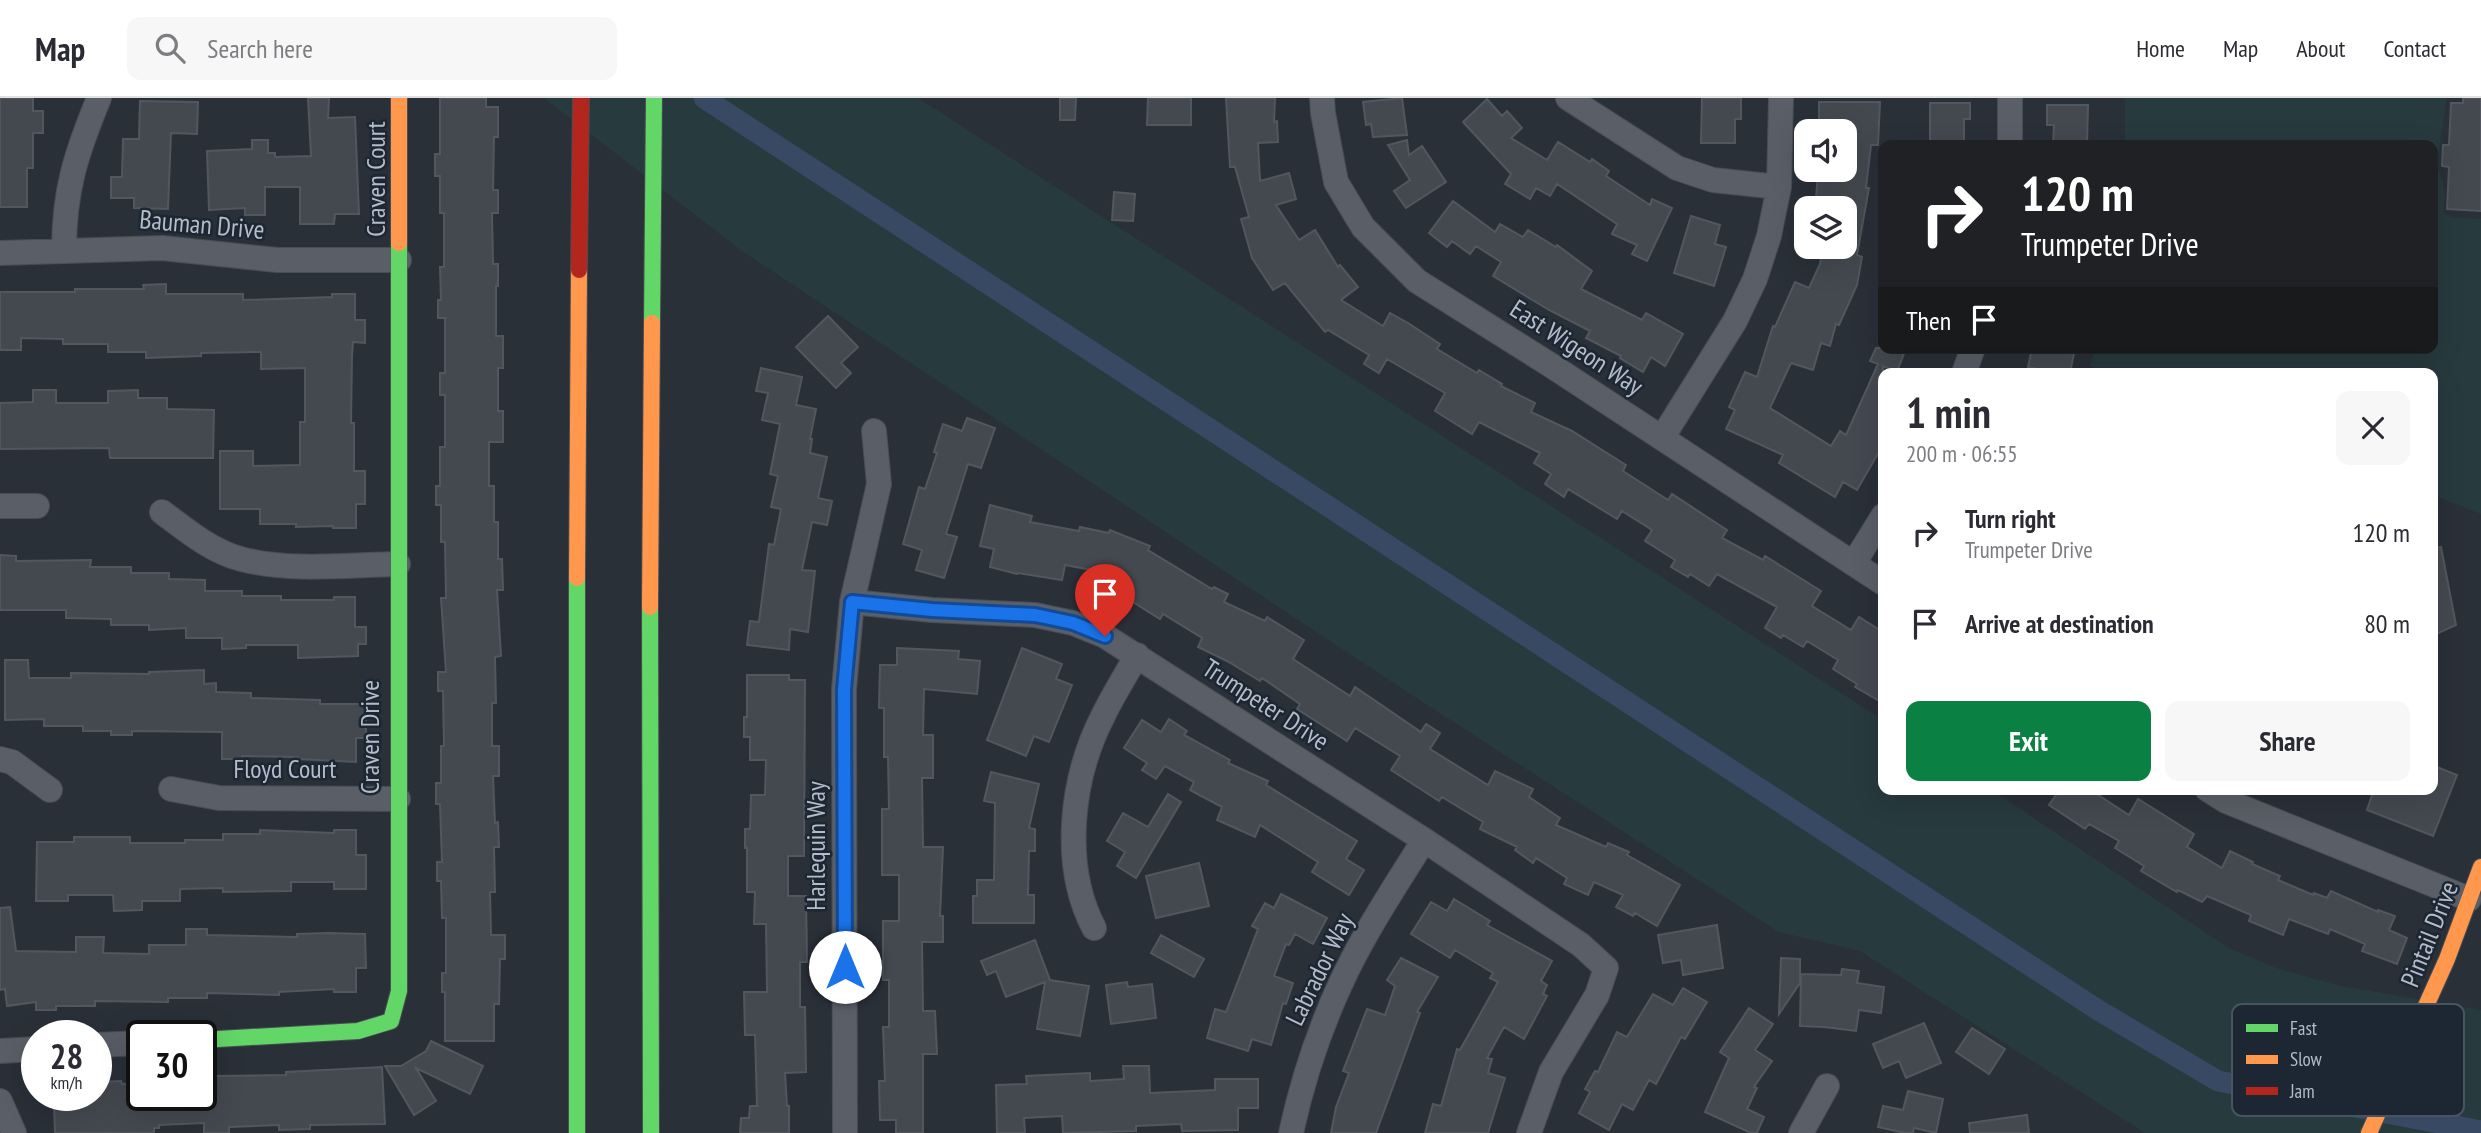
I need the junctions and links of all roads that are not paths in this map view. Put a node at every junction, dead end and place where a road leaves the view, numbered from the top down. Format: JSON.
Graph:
{"nodes":[{"id":1,"x":99,"y":98,"type":"edge"},
{"id":2,"x":399,"y":98,"type":"edge"},
{"id":3,"x":581,"y":98,"type":"edge"},
{"id":4,"x":654,"y":98,"type":"edge"},
{"id":5,"x":1322,"y":98,"type":"edge"},
{"id":6,"x":1568,"y":98,"type":"edge"},
{"id":7,"x":1781,"y":98,"type":"edge"},
{"id":8,"x":2010,"y":98,"type":"edge"},
{"id":9,"x":2010,"y":140,"type":"edge"},
{"id":10,"x":1779,"y":187,"type":"junction"},
{"id":11,"x":64,"y":251,"type":"junction"},
{"id":12,"x":0,"y":253,"type":"edge"},
{"id":13,"x":399,"y":260,"type":"junction"},
{"id":14,"x":874,"y":431,"type":"dead end"},
{"id":15,"x":1662,"y":438,"type":"junction"},
{"id":16,"x":0,"y":506,"type":"edge"},
{"id":17,"x":37,"y":506,"type":"dead end"},
{"id":18,"x":162,"y":512,"type":"dead end"},
{"id":19,"x":1878,"y":524,"type":"edge"},
{"id":20,"x":1854,"y":563,"type":"junction"},
{"id":21,"x":398,"y":564,"type":"junction"},
{"id":22,"x":1878,"y":580,"type":"edge"},
{"id":23,"x":852,"y":602,"type":"junction"},
{"id":24,"x":1137,"y":655,"type":"junction"},
{"id":25,"x":0,"y":759,"type":"edge"},
{"id":26,"x":171,"y":789,"type":"dead end"},
{"id":27,"x":50,"y":790,"type":"dead end"},
{"id":28,"x":2216,"y":795,"type":"edge"},
{"id":29,"x":398,"y":799,"type":"junction"},
{"id":30,"x":1424,"y":840,"type":"junction"},
{"id":31,"x":2481,"y":867,"type":"edge"},
{"id":32,"x":2469,"y":899,"type":"junction"},
{"id":33,"x":1094,"y":928,"type":"dead end"},
{"id":34,"x":2427,"y":1004,"type":"edge"},
{"id":35,"x":217,"y":1039,"type":"edge"},
{"id":36,"x":21,"y":1050,"type":"edge"},
{"id":37,"x":0,"y":1051,"type":"edge"},
{"id":38,"x":1827,"y":1086,"type":"dead end"},
{"id":39,"x":0,"y":1101,"type":"edge"},
{"id":40,"x":2377,"y":1116,"type":"edge"},
{"id":41,"x":14,"y":1133,"type":"edge"},
{"id":42,"x":577,"y":1133,"type":"edge"},
{"id":43,"x":651,"y":1133,"type":"edge"},
{"id":44,"x":845,"y":1133,"type":"edge"},
{"id":45,"x":1291,"y":1133,"type":"edge"},
{"id":46,"x":1529,"y":1133,"type":"edge"},
{"id":47,"x":1801,"y":1133,"type":"edge"},
{"id":48,"x":2369,"y":1133,"type":"edge"}],
"edges":[{"from":1,"to":11,"type":"street"},
{"from":2,"to":13,"type":"main road","name":"Craven Court"},
{"from":3,"to":42,"type":"main road"},
{"from":4,"to":43,"type":"main road"},
{"from":5,"to":15,"type":"street","name":"East Wigeon Way"},
{"from":6,"to":10,"type":"street"},
{"from":7,"to":10,"type":"street"},
{"from":8,"to":9,"type":"street"},
{"from":10,"to":15,"type":"street"},
{"from":11,"to":12,"type":"street","name":"Bauman Drive"},
{"from":11,"to":13,"type":"street","name":"Bauman Drive"},
{"from":13,"to":21,"type":"main road","name":"Craven Drive"},
{"from":14,"to":23,"type":"street","name":"Harlequin Way"},
{"from":15,"to":20,"type":"street","name":"East Wigeon Way"},
{"from":16,"to":17,"type":"street"},
{"from":18,"to":21,"type":"street"},
{"from":19,"to":20,"type":"street"},
{"from":20,"to":22,"type":"street","name":"East Wigeon Way"},
{"from":21,"to":29,"type":"main road","name":"Craven Drive"},
{"from":23,"to":24,"type":"street","name":"Trumpeter Drive"},
{"from":23,"to":44,"type":"street","name":"Harlequin Way"},
{"from":24,"to":30,"type":"street","name":"Trumpeter Drive"},
{"from":24,"to":33,"type":"street"},
{"from":25,"to":27,"type":"street"},
{"from":26,"to":29,"type":"street","name":"Floyd Court"},
{"from":28,"to":32,"type":"street"},
{"from":29,"to":35,"type":"main road","name":"Craven Drive"},
{"from":30,"to":45,"type":"street","name":"Labrador Way"},
{"from":30,"to":46,"type":"street","name":"Trumpeter Drive"},
{"from":31,"to":32,"type":"main road","name":"Pintail Drive"},
{"from":32,"to":34,"type":"main road","name":"Pintail Drive"},
{"from":36,"to":37,"type":"street"},
{"from":38,"to":47,"type":"street"},
{"from":39,"to":41,"type":"street"},
{"from":40,"to":48,"type":"main road","name":"Pintail Drive"}]}
